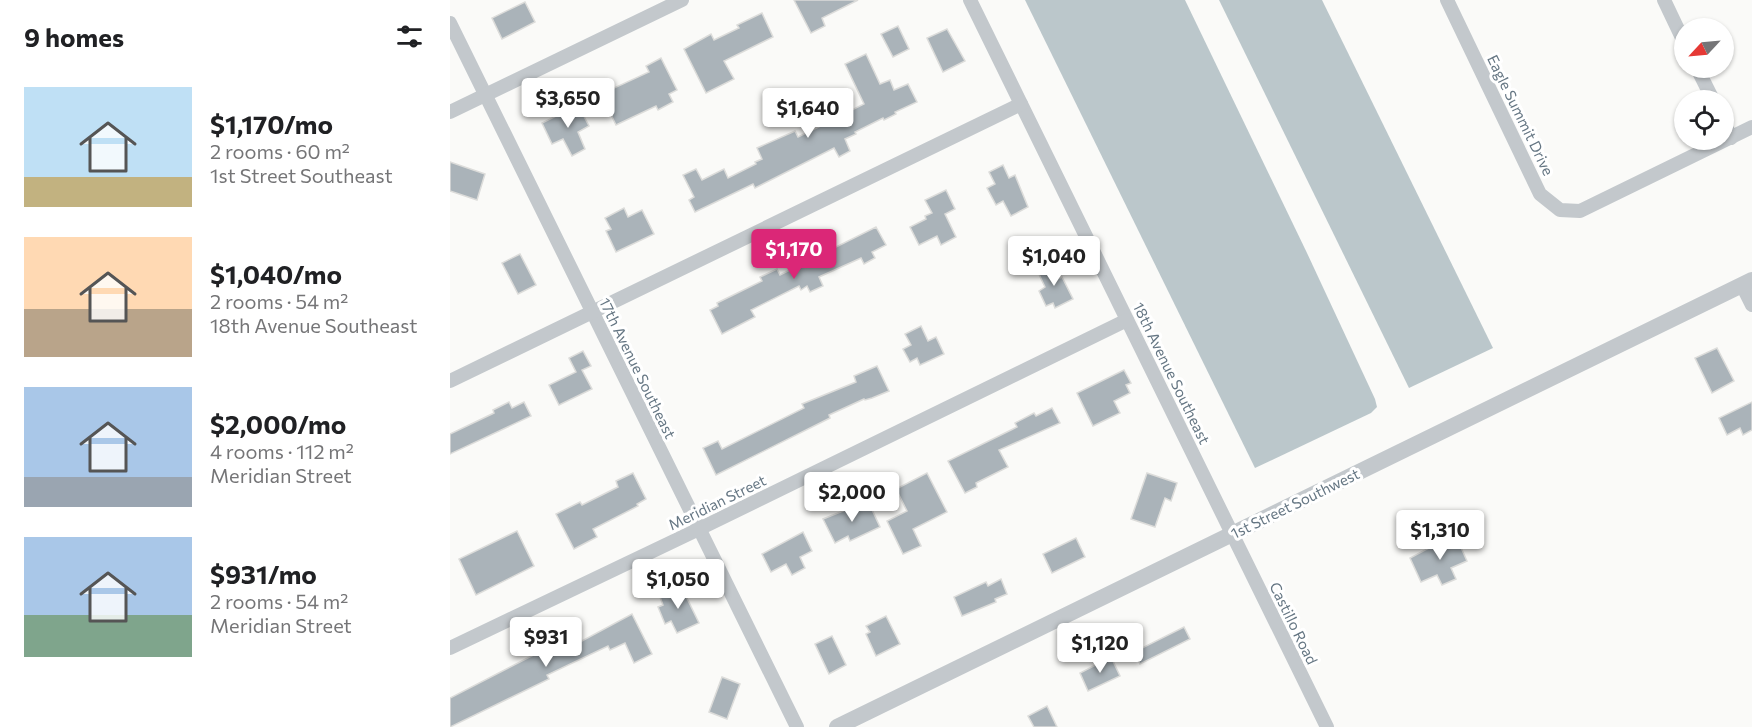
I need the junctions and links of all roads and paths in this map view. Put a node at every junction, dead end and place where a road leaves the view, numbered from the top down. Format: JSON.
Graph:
{"nodes":[{"id":1,"x":682,"y":0,"type":"edge"},
{"id":2,"x":970,"y":0,"type":"edge"},
{"id":3,"x":1447,"y":0,"type":"edge"},
{"id":4,"x":1664,"y":0,"type":"edge"},
{"id":5,"x":1674,"y":21,"type":"edge"},
{"id":6,"x":450,"y":23,"type":"edge"},
{"id":7,"x":485,"y":95,"type":"junction"},
{"id":8,"x":1021,"y":104,"type":"junction"},
{"id":9,"x":450,"y":112,"type":"edge"},
{"id":10,"x":1752,"y":127,"type":"edge"},
{"id":11,"x":1734,"y":136,"type":"edge"},
{"id":12,"x":1706,"y":150,"type":"edge"},
{"id":13,"x":1747,"y":282,"type":"edge"},
{"id":14,"x":1752,"y":305,"type":"edge"},
{"id":15,"x":592,"y":313,"type":"junction"},
{"id":16,"x":1127,"y":320,"type":"junction"},
{"id":17,"x":450,"y":381,"type":"edge"},
{"id":18,"x":699,"y":530,"type":"junction"},
{"id":19,"x":1232,"y":534,"type":"junction"},
{"id":20,"x":450,"y":648,"type":"edge"},
{"id":21,"x":797,"y":727,"type":"edge"},
{"id":22,"x":837,"y":727,"type":"edge"},
{"id":23,"x":1327,"y":727,"type":"edge"}],
"edges":[{"from":1,"to":7,"type":"street"},
{"from":2,"to":8,"type":"street","name":"18th Avenue Southeast"},
{"from":3,"to":12,"type":"street","name":"Eagle Summit Drive"},
{"from":4,"to":5,"type":"street"},
{"from":6,"to":7,"type":"street","name":"17th Avenue Southeast"},
{"from":7,"to":9,"type":"street"},
{"from":7,"to":15,"type":"street","name":"17th Avenue Southeast"},
{"from":8,"to":15,"type":"street"},
{"from":8,"to":16,"type":"street","name":"18th Avenue Southeast"},
{"from":10,"to":11,"type":"street","name":"Eagle Summit Drive"},
{"from":13,"to":14,"type":"street"},
{"from":13,"to":19,"type":"street","name":"1st Street Southwest"},
{"from":15,"to":17,"type":"street"},
{"from":15,"to":18,"type":"street","name":"17th Avenue Southeast"},
{"from":16,"to":18,"type":"street","name":"Meridian Street"},
{"from":16,"to":19,"type":"street","name":"18th Avenue Southeast"},
{"from":18,"to":20,"type":"street","name":"Meridian Street"},
{"from":18,"to":21,"type":"street","name":"17th Avenue Southeast"},
{"from":19,"to":22,"type":"street","name":"1st Street Southwest"},
{"from":19,"to":23,"type":"street","name":"Castillo Road"}]}
